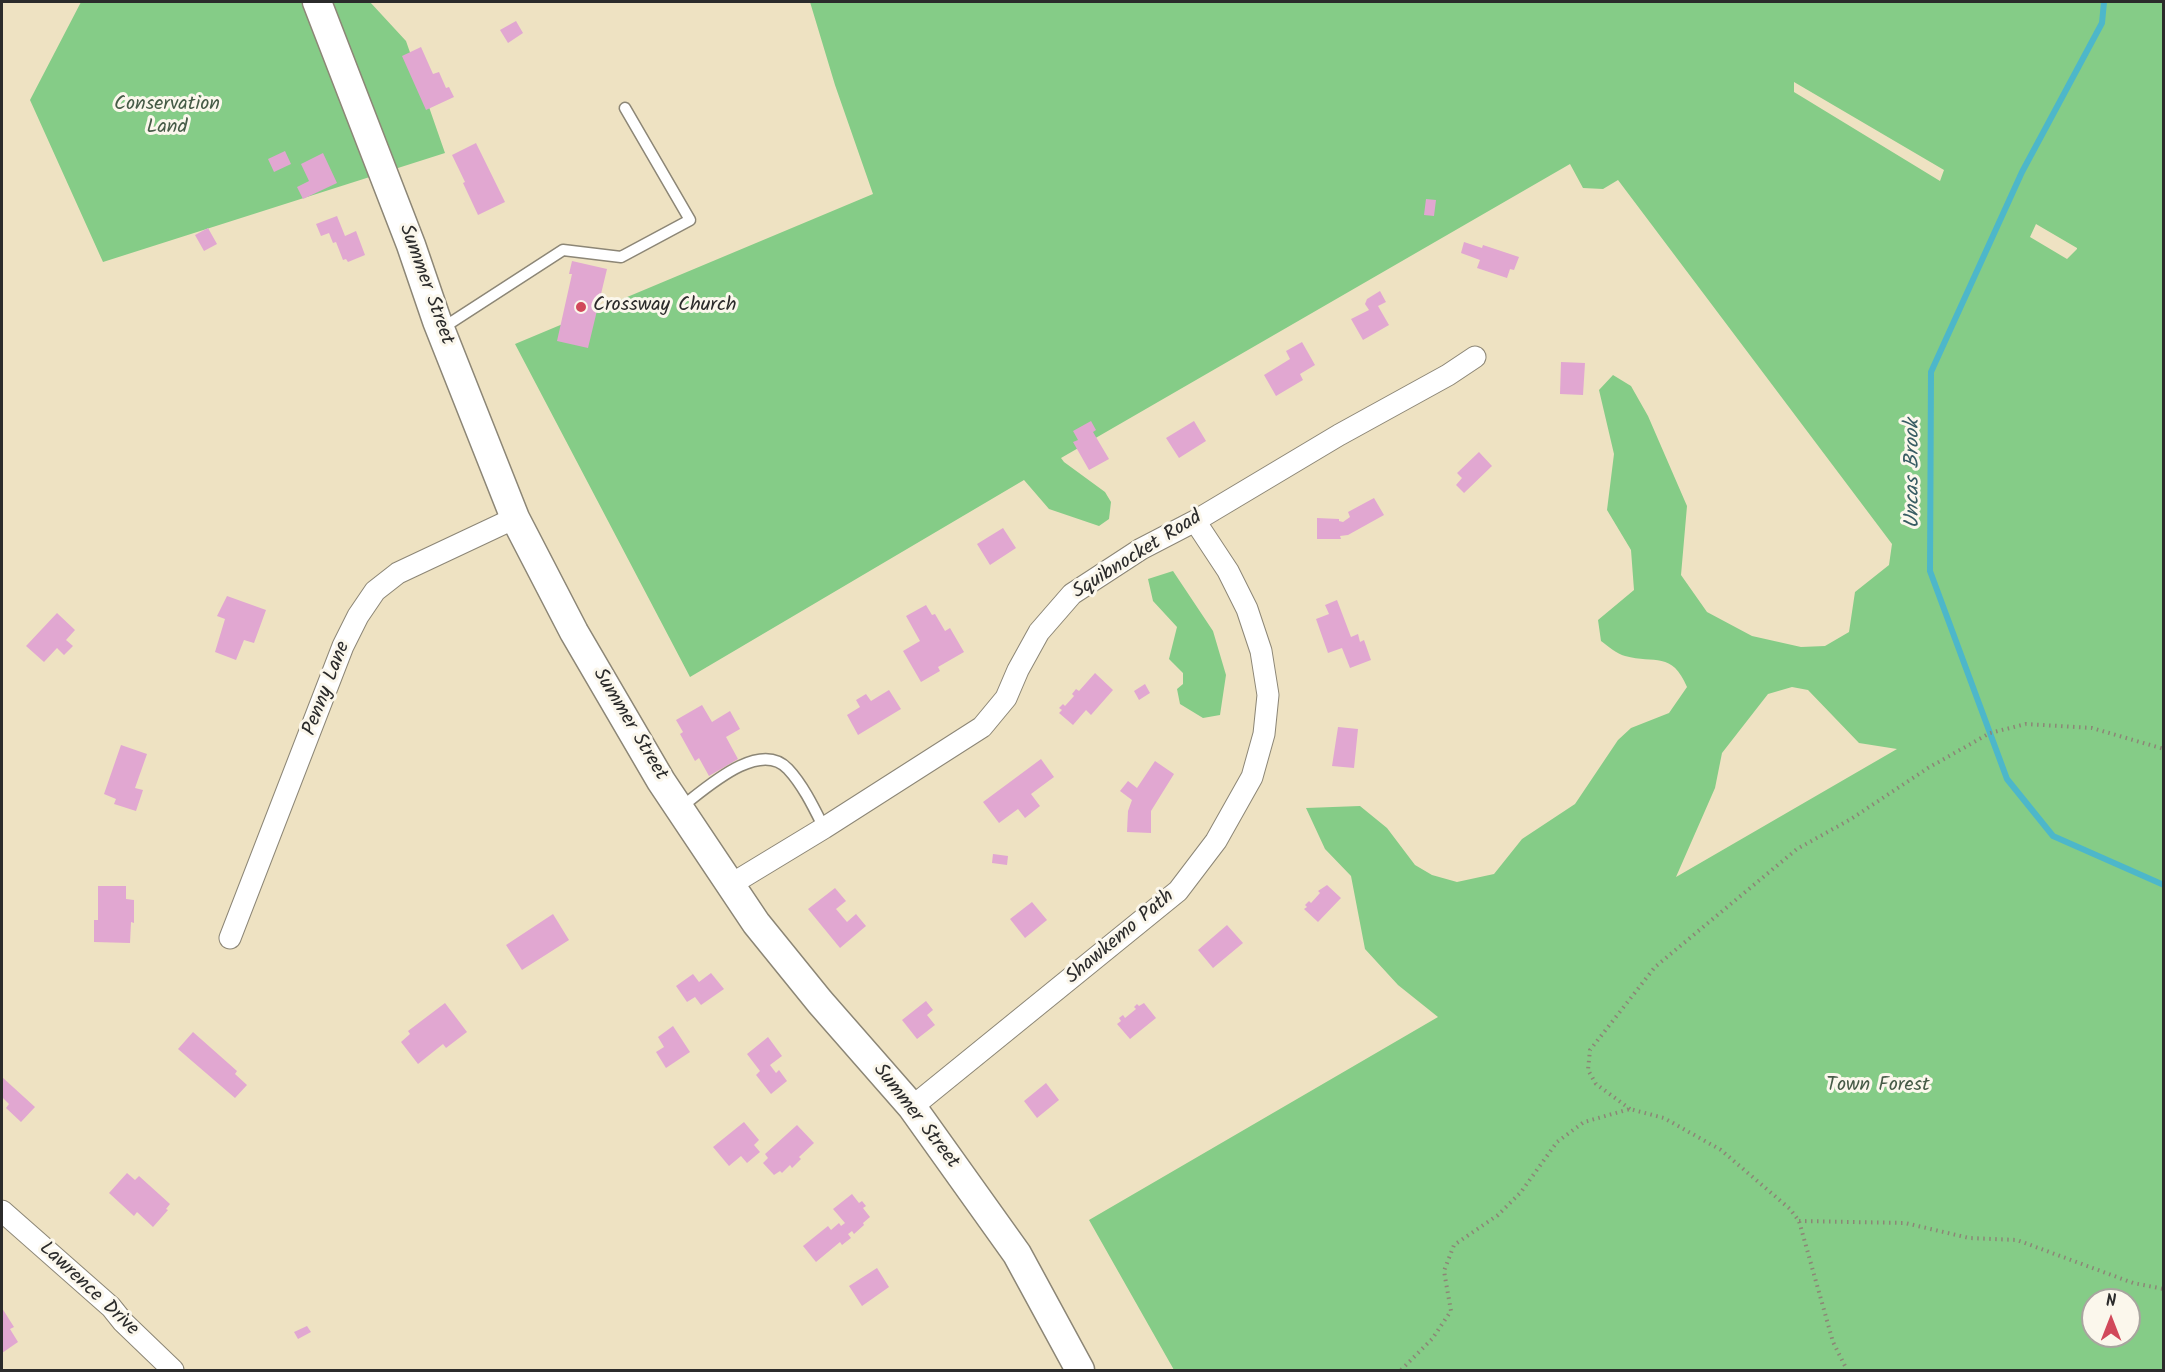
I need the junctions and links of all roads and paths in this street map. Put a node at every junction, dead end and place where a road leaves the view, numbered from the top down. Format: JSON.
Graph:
{"nodes":[{"id":1,"x":317,"y":2,"type":"edge"},
{"id":2,"x":625,"y":108,"type":"dead end"},
{"id":3,"x":440,"y":330,"type":"junction"},
{"id":4,"x":1475,"y":357,"type":"dead end"},
{"id":5,"x":515,"y":518,"type":"junction"},
{"id":6,"x":1195,"y":521,"type":"junction"},
{"id":7,"x":2163,"y":749,"type":"edge"},
{"id":8,"x":679,"y":808,"type":"junction"},
{"id":9,"x":824,"y":828,"type":"junction"},
{"id":10,"x":730,"y":885,"type":"junction"},
{"id":11,"x":230,"y":938,"type":"dead end"},
{"id":12,"x":912,"y":1107,"type":"junction"},
{"id":13,"x":1630,"y":1109,"type":"junction"},
{"id":14,"x":2,"y":1211,"type":"edge"},
{"id":15,"x":1799,"y":1221,"type":"junction"},
{"id":16,"x":2163,"y":1289,"type":"edge"},
{"id":17,"x":173,"y":1371,"type":"edge"},
{"id":18,"x":1080,"y":1371,"type":"edge"},
{"id":19,"x":1401,"y":1371,"type":"edge"},
{"id":20,"x":1847,"y":1371,"type":"edge"}],
"edges":[{"from":1,"to":3,"type":"main road","name":"Summer Street"},
{"from":2,"to":3,"type":"lane"},
{"from":3,"to":5,"type":"main road","name":"Summer Street"},
{"from":4,"to":6,"type":"street","name":"Squibnocket Road"},
{"from":5,"to":8,"type":"main road","name":"Summer Street"},
{"from":5,"to":11,"type":"street","name":"Penny Lane"},
{"from":6,"to":9,"type":"street","name":"Squibnocket Road"},
{"from":6,"to":12,"type":"street","name":"Shawkemo Path"},
{"from":7,"to":13,"type":"path"},
{"from":8,"to":9,"type":"lane"},
{"from":8,"to":10,"type":"main road","name":"Summer Street"},
{"from":9,"to":10,"type":"street","name":"Squibnocket Road"},
{"from":10,"to":12,"type":"main road","name":"Summer Street"},
{"from":12,"to":18,"type":"main road","name":"Summer Street"},
{"from":13,"to":15,"type":"path"},
{"from":13,"to":19,"type":"path"},
{"from":14,"to":17,"type":"street","name":"Lawrence Drive"},
{"from":15,"to":16,"type":"path"},
{"from":15,"to":20,"type":"path"}]}
